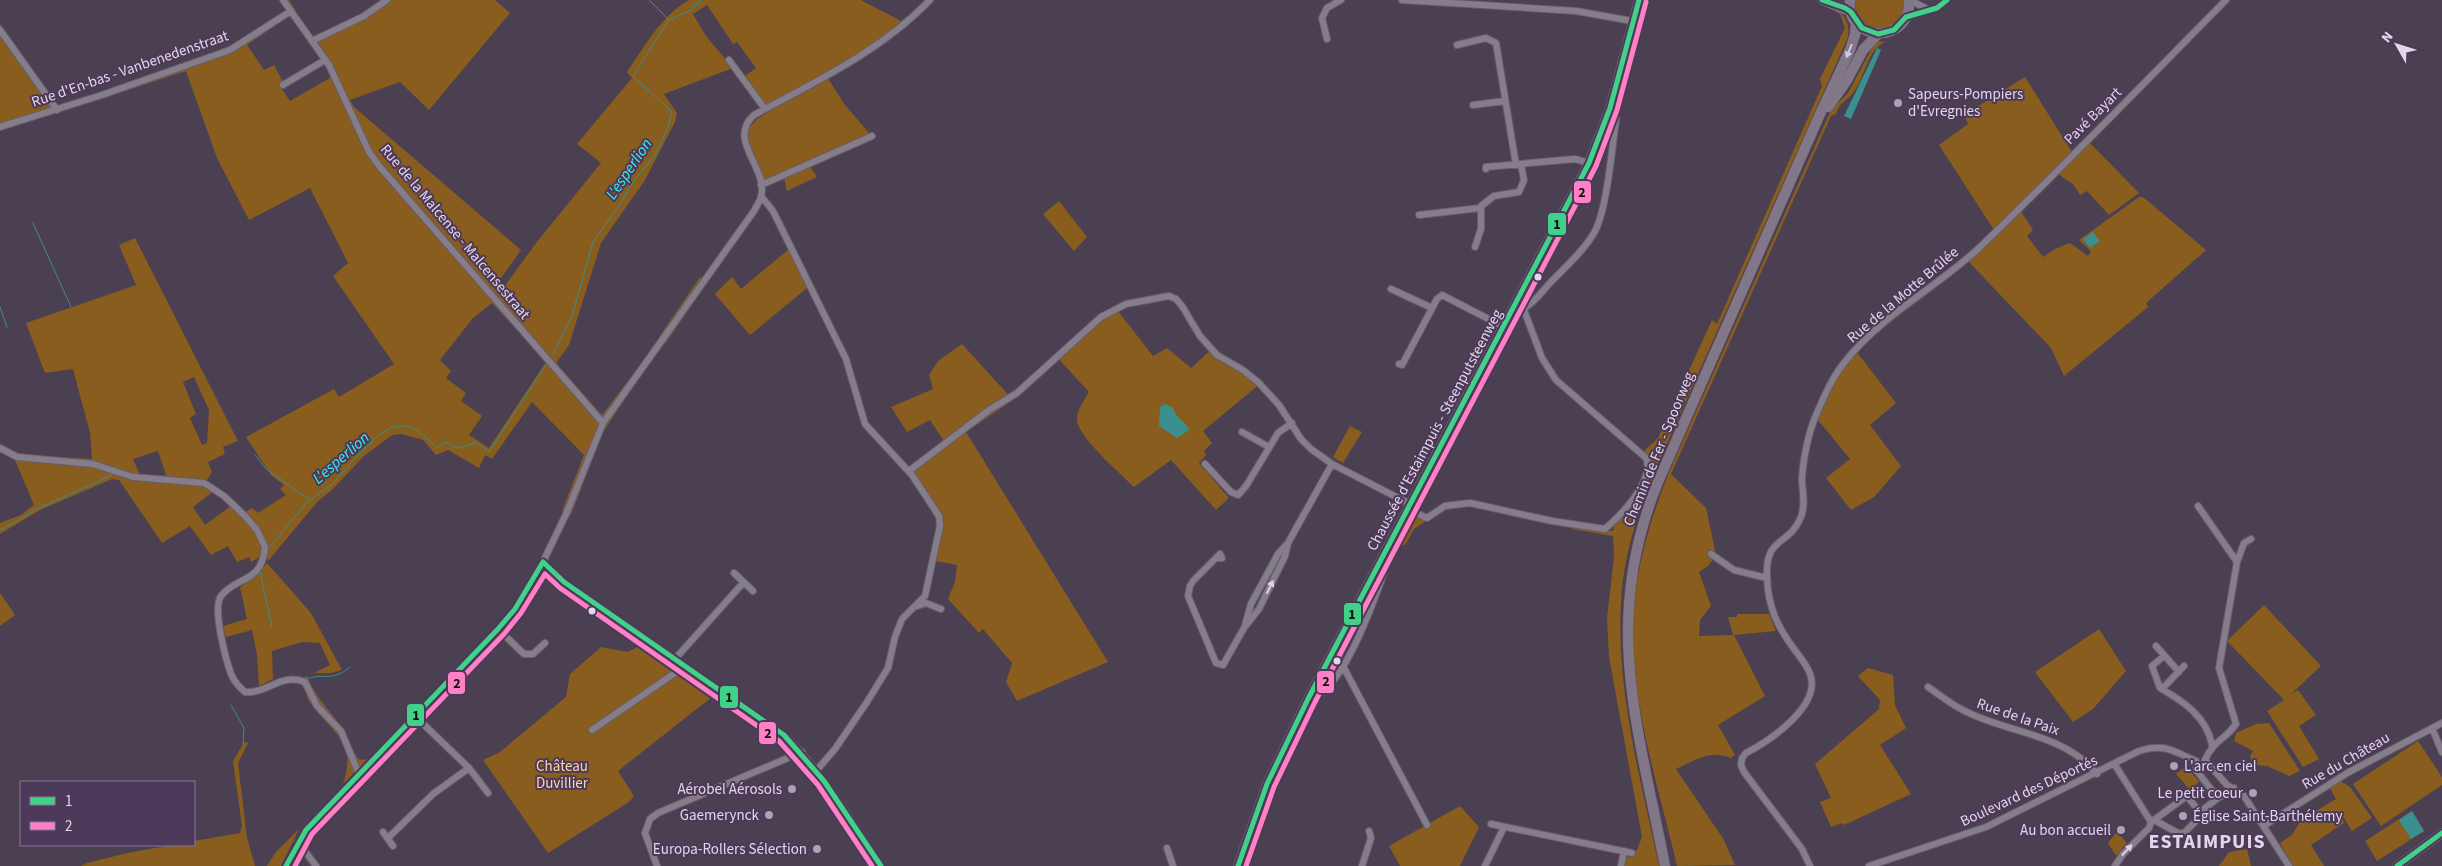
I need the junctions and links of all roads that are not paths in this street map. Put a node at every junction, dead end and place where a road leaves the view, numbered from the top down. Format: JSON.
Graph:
{"nodes":[{"id":1,"x":283,"y":0,"type":"edge"},
{"id":2,"x":387,"y":0,"type":"edge"},
{"id":3,"x":930,"y":0,"type":"edge"},
{"id":4,"x":1341,"y":0,"type":"edge"},
{"id":5,"x":1402,"y":0,"type":"edge"},
{"id":6,"x":1639,"y":0,"type":"edge"},
{"id":7,"x":1850,"y":0,"type":"edge"},
{"id":8,"x":1910,"y":0,"type":"edge"},
{"id":9,"x":1947,"y":0,"type":"edge"},
{"id":10,"x":2226,"y":0,"type":"edge"},
{"id":11,"x":1828,"y":1,"type":"edge"},
{"id":12,"x":1928,"y":9,"type":"junction"},
{"id":13,"x":291,"y":11,"type":"junction"},
{"id":14,"x":1851,"y":12,"type":"junction"},
{"id":15,"x":1906,"y":17,"type":"junction"},
{"id":16,"x":1632,"y":21,"type":"junction"},
{"id":17,"x":1856,"y":22,"type":"junction"},
{"id":18,"x":0,"y":30,"type":"edge"},
{"id":19,"x":1878,"y":34,"type":"junction"},
{"id":20,"x":1327,"y":39,"type":"dead end"},
{"id":21,"x":312,"y":41,"type":"junction"},
{"id":22,"x":1457,"y":45,"type":"dead end"},
{"id":23,"x":325,"y":60,"type":"junction"},
{"id":24,"x":728,"y":60,"type":"dead end"},
{"id":25,"x":283,"y":85,"type":"dead end"},
{"id":26,"x":1505,"y":100,"type":"junction"},
{"id":27,"x":1473,"y":105,"type":"dead end"},
{"id":28,"x":1610,"y":108,"type":"junction"},
{"id":29,"x":765,"y":109,"type":"junction"},
{"id":30,"x":57,"y":110,"type":"junction"},
{"id":31,"x":1818,"y":122,"type":"junction"},
{"id":32,"x":0,"y":127,"type":"edge"},
{"id":33,"x":872,"y":136,"type":"dead end"},
{"id":34,"x":1589,"y":163,"type":"junction"},
{"id":35,"x":1519,"y":165,"type":"junction"},
{"id":36,"x":1486,"y":169,"type":"dead end"},
{"id":37,"x":761,"y":186,"type":"junction"},
{"id":38,"x":761,"y":196,"type":"junction"},
{"id":39,"x":1480,"y":208,"type":"junction"},
{"id":40,"x":1419,"y":215,"type":"dead end"},
{"id":41,"x":1475,"y":247,"type":"dead end"},
{"id":42,"x":1977,"y":249,"type":"joint"},
{"id":43,"x":1391,"y":289,"type":"dead end"},
{"id":44,"x":1432,"y":308,"type":"junction"},
{"id":45,"x":1524,"y":310,"type":"junction"},
{"id":46,"x":1512,"y":312,"type":"junction"},
{"id":47,"x":1504,"y":327,"type":"junction"},
{"id":48,"x":1400,"y":364,"type":"dead end"},
{"id":49,"x":603,"y":423,"type":"junction"},
{"id":50,"x":1292,"y":423,"type":"junction"},
{"id":51,"x":1242,"y":432,"type":"dead end"},
{"id":52,"x":1269,"y":447,"type":"junction"},
{"id":53,"x":0,"y":448,"type":"edge"},
{"id":54,"x":1205,"y":464,"type":"dead end"},
{"id":55,"x":1332,"y":464,"type":"junction"},
{"id":56,"x":909,"y":471,"type":"junction"},
{"id":57,"x":1409,"y":506,"type":"junction"},
{"id":58,"x":2198,"y":506,"type":"dead end"},
{"id":59,"x":2251,"y":539,"type":"dead end"},
{"id":60,"x":1711,"y":554,"type":"dead end"},
{"id":61,"x":1384,"y":555,"type":"junction"},
{"id":62,"x":1217,"y":558,"type":"dead end"},
{"id":63,"x":543,"y":562,"type":"junction"},
{"id":64,"x":2237,"y":562,"type":"junction"},
{"id":65,"x":538,"y":571,"type":"junction"},
{"id":66,"x":734,"y":573,"type":"dead end"},
{"id":67,"x":559,"y":578,"type":"junction"},
{"id":68,"x":1767,"y":578,"type":"junction"},
{"id":69,"x":744,"y":583,"type":"junction"},
{"id":70,"x":753,"y":591,"type":"dead end"},
{"id":71,"x":915,"y":607,"type":"junction"},
{"id":72,"x":941,"y":610,"type":"dead end"},
{"id":73,"x":498,"y":629,"type":"junction"},
{"id":74,"x":545,"y":644,"type":"dead end"},
{"id":75,"x":2156,"y":646,"type":"dead end"},
{"id":76,"x":2164,"y":656,"type":"junction"},
{"id":77,"x":676,"y":659,"type":"junction"},
{"id":78,"x":685,"y":666,"type":"junction"},
{"id":79,"x":2184,"y":666,"type":"dead end"},
{"id":80,"x":1344,"y":668,"type":"junction"},
{"id":81,"x":2179,"y":672,"type":"junction"},
{"id":82,"x":1928,"y":687,"type":"dead end"},
{"id":83,"x":2162,"y":689,"type":"junction"},
{"id":84,"x":1308,"y":699,"type":"junction"},
{"id":85,"x":415,"y":716,"type":"junction"},
{"id":86,"x":2442,"y":723,"type":"edge"},
{"id":87,"x":2432,"y":728,"type":"junction"},
{"id":88,"x":592,"y":730,"type":"dead end"},
{"id":89,"x":2212,"y":745,"type":"junction"},
{"id":90,"x":802,"y":752,"type":"junction"},
{"id":91,"x":2442,"y":752,"type":"edge"},
{"id":92,"x":2205,"y":760,"type":"junction"},
{"id":93,"x":2196,"y":762,"type":"junction"},
{"id":94,"x":2115,"y":765,"type":"junction"},
{"id":95,"x":469,"y":768,"type":"junction"},
{"id":96,"x":816,"y":770,"type":"junction"},
{"id":97,"x":359,"y":774,"type":"junction"},
{"id":98,"x":2097,"y":774,"type":"junction"},
{"id":99,"x":2234,"y":788,"type":"junction"},
{"id":100,"x":488,"y":793,"type":"dead end"},
{"id":101,"x":2218,"y":798,"type":"junction"},
{"id":102,"x":2200,"y":812,"type":"junction"},
{"id":103,"x":2153,"y":821,"type":"junction"},
{"id":104,"x":1490,"y":824,"type":"dead end"},
{"id":105,"x":1428,"y":825,"type":"dead end"},
{"id":106,"x":2265,"y":825,"type":"junction"},
{"id":107,"x":1504,"y":827,"type":"junction"},
{"id":108,"x":1369,"y":831,"type":"dead end"},
{"id":109,"x":382,"y":832,"type":"dead end"},
{"id":110,"x":2442,"y":833,"type":"edge"},
{"id":111,"x":388,"y":838,"type":"junction"},
{"id":112,"x":298,"y":842,"type":"junction"},
{"id":113,"x":393,"y":846,"type":"dead end"},
{"id":114,"x":1167,"y":848,"type":"dead end"},
{"id":115,"x":1624,"y":851,"type":"junction"},
{"id":116,"x":1632,"y":853,"type":"dead end"},
{"id":117,"x":286,"y":866,"type":"edge"},
{"id":118,"x":316,"y":866,"type":"edge"},
{"id":119,"x":657,"y":866,"type":"edge"},
{"id":120,"x":882,"y":866,"type":"edge"},
{"id":121,"x":1172,"y":866,"type":"edge"},
{"id":122,"x":1238,"y":866,"type":"edge"},
{"id":123,"x":1362,"y":866,"type":"edge"},
{"id":124,"x":1485,"y":866,"type":"edge"},
{"id":125,"x":1621,"y":866,"type":"edge"},
{"id":126,"x":1666,"y":866,"type":"edge"},
{"id":127,"x":1810,"y":866,"type":"edge"},
{"id":128,"x":1869,"y":866,"type":"edge"},
{"id":129,"x":2115,"y":866,"type":"edge"},
{"id":130,"x":2290,"y":866,"type":"edge"},
{"id":131,"x":2397,"y":866,"type":"edge"}],
"edges":[{"from":1,"to":13,"type":"street","name":"Rue de la Malcense - Malcensestraat"},
{"from":2,"to":21,"type":"street"},
{"from":3,"to":29,"type":"street"},
{"from":4,"to":20,"type":"street"},
{"from":5,"to":16,"type":"street"},
{"from":6,"to":16,"type":"main road","name":"Chaussée d'Estaimpuis - Steenputsteenweg"},
{"from":7,"to":14,"type":"highway"},
{"from":8,"to":12,"type":"street"},
{"from":8,"to":15,"type":"highway"},
{"from":9,"to":12,"type":"street"},
{"from":10,"to":42,"type":"street","name":"Pavé Bayart"},
{"from":11,"to":14,"type":"main road"},
{"from":12,"to":15,"type":"street"},
{"from":13,"to":21,"type":"street","name":"Rue de la Malcense - Malcensestraat"},
{"from":13,"to":30,"type":"street","name":"Rue d'En-bas - Vanbenedenstraat"},
{"from":14,"to":17,"type":"highway"},
{"from":15,"to":19,"type":"highway","name":"Chemin de Fer - Spoorweg"},
{"from":16,"to":28,"type":"main road","name":"Chaussée d'Estaimpuis - Steenputsteenweg"},
{"from":17,"to":19,"type":"highway"},
{"from":17,"to":31,"type":"highway","name":"Chemin de Fer - Spoorweg","one_way":true},
{"from":18,"to":30,"type":"street"},
{"from":19,"to":31,"type":"highway","name":"Chemin de Fer - Spoorweg"},
{"from":21,"to":23,"type":"street","name":"Rue de la Malcense - Malcensestraat"},
{"from":22,"to":26,"type":"street"},
{"from":23,"to":25,"type":"street"},
{"from":23,"to":49,"type":"street","name":"Rue de la Malcense - Malcensestraat"},
{"from":24,"to":29,"type":"street"},
{"from":26,"to":27,"type":"street"},
{"from":26,"to":35,"type":"street"},
{"from":28,"to":34,"type":"main road","name":"Chaussée d'Estaimpuis - Steenputsteenweg"},
{"from":28,"to":45,"type":"street"},
{"from":29,"to":37,"type":"street"},
{"from":30,"to":32,"type":"street","name":"Rue d'En-bas - Vanbenedenstraat"},
{"from":31,"to":126,"type":"highway","name":"Chemin de Fer - Spoorweg"},
{"from":33,"to":37,"type":"street"},
{"from":34,"to":35,"type":"street"},
{"from":34,"to":46,"type":"main road","name":"Chaussée d'Estaimpuis - Steenputsteenweg"},
{"from":35,"to":36,"type":"street"},
{"from":35,"to":39,"type":"street"},
{"from":37,"to":38,"type":"street"},
{"from":38,"to":49,"type":"street"},
{"from":38,"to":56,"type":"street"},
{"from":39,"to":40,"type":"street"},
{"from":39,"to":41,"type":"street"},
{"from":42,"to":68,"type":"street","name":"Rue de la Motte Brûlée"},
{"from":43,"to":44,"type":"street"},
{"from":44,"to":47,"type":"street"},
{"from":44,"to":48,"type":"street"},
{"from":45,"to":46,"type":"street"},
{"from":45,"to":57,"type":"street"},
{"from":46,"to":47,"type":"main road","name":"Chaussée d'Estaimpuis - Steenputsteenweg"},
{"from":47,"to":57,"type":"main road","name":"Chaussée d'Estaimpuis - Steenputsteenweg"},
{"from":49,"to":63,"type":"street"},
{"from":50,"to":52,"type":"street"},
{"from":50,"to":55,"type":"street"},
{"from":50,"to":56,"type":"street"},
{"from":51,"to":52,"type":"street"},
{"from":52,"to":54,"type":"street"},
{"from":53,"to":97,"type":"street"},
{"from":55,"to":57,"type":"street"},
{"from":55,"to":62,"type":"street"},
{"from":56,"to":71,"type":"street"},
{"from":57,"to":61,"type":"main road","name":"Chaussée d'Estaimpuis - Steenputsteenweg"},
{"from":58,"to":64,"type":"street"},
{"from":59,"to":64,"type":"street"},
{"from":60,"to":68,"type":"street"},
{"from":61,"to":80,"type":"street"},
{"from":61,"to":84,"type":"main road","name":"Chaussée d'Estaimpuis - Steenputsteenweg"},
{"from":63,"to":65,"type":"street"},
{"from":63,"to":67,"type":"street"},
{"from":64,"to":89,"type":"street"},
{"from":65,"to":67,"type":"street"},
{"from":65,"to":73,"type":"street"},
{"from":66,"to":69,"type":"street"},
{"from":67,"to":77,"type":"street"},
{"from":68,"to":127,"type":"street","name":"Rue de la Motte Brûlée"},
{"from":69,"to":70,"type":"street"},
{"from":69,"to":77,"type":"street"},
{"from":71,"to":72,"type":"street"},
{"from":71,"to":96,"type":"street"},
{"from":73,"to":74,"type":"street"},
{"from":73,"to":85,"type":"street"},
{"from":75,"to":76,"type":"street"},
{"from":76,"to":81,"type":"street"},
{"from":76,"to":83,"type":"street"},
{"from":77,"to":78,"type":"street"},
{"from":78,"to":88,"type":"street"},
{"from":78,"to":90,"type":"street"},
{"from":79,"to":81,"type":"street"},
{"from":80,"to":84,"type":"street"},
{"from":80,"to":105,"type":"street"},
{"from":81,"to":83,"type":"street"},
{"from":82,"to":98,"type":"street","name":"Rue de la Paix"},
{"from":83,"to":89,"type":"street"},
{"from":84,"to":122,"type":"main road","name":"Chaussée d'Estaimpuis - Steenputsteenweg"},
{"from":85,"to":95,"type":"street"},
{"from":85,"to":97,"type":"street"},
{"from":86,"to":87,"type":"street","name":"Rue du Château"},
{"from":87,"to":91,"type":"street"},
{"from":87,"to":106,"type":"street","name":"Rue du Château"},
{"from":89,"to":92,"type":"street"},
{"from":90,"to":96,"type":"street"},
{"from":90,"to":119,"type":"street"},
{"from":92,"to":93,"type":"street"},
{"from":92,"to":99,"type":"street"},
{"from":93,"to":94,"type":"street","name":"Boulevard des Déportés"},
{"from":93,"to":101,"type":"street"},
{"from":94,"to":98,"type":"street","name":"Boulevard des Déportés"},
{"from":94,"to":103,"type":"street"},
{"from":95,"to":100,"type":"street"},
{"from":95,"to":111,"type":"street"},
{"from":96,"to":120,"type":"street"},
{"from":97,"to":112,"type":"street"},
{"from":98,"to":128,"type":"street","name":"Boulevard des Déportés"},
{"from":99,"to":101,"type":"street"},
{"from":99,"to":106,"type":"street"},
{"from":101,"to":102,"type":"street"},
{"from":102,"to":103,"type":"street"},
{"from":102,"to":103,"type":"street"},
{"from":129,"to":103,"type":"street","one_way":true},
{"from":104,"to":107,"type":"street"},
{"from":106,"to":130,"type":"street"},
{"from":107,"to":115,"type":"street"},
{"from":107,"to":124,"type":"street"},
{"from":108,"to":123,"type":"street"},
{"from":109,"to":111,"type":"street"},
{"from":110,"to":131,"type":"main road"},
{"from":111,"to":113,"type":"street"},
{"from":112,"to":117,"type":"street"},
{"from":112,"to":118,"type":"street"},
{"from":114,"to":121,"type":"street"},
{"from":115,"to":116,"type":"street"},
{"from":115,"to":125,"type":"street"}]}
